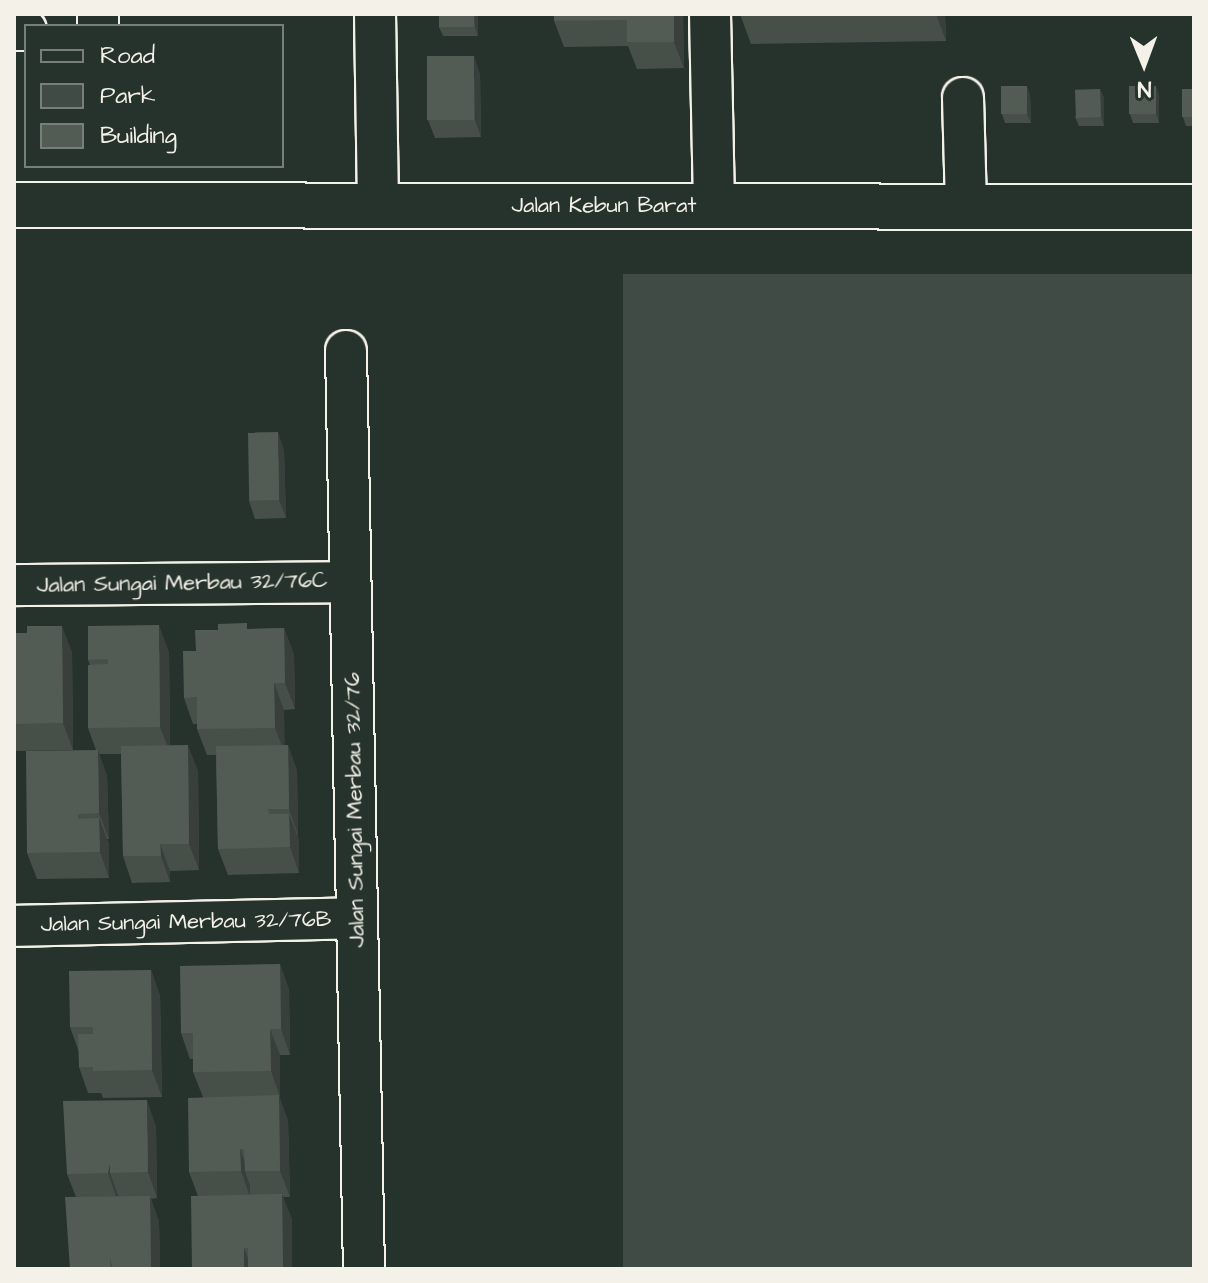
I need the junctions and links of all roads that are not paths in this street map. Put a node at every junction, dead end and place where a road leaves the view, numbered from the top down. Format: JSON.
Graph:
{"nodes":[{"id":1,"x":375,"y":14,"type":"edge"},
{"id":2,"x":710,"y":14,"type":"edge"},
{"id":3,"x":963,"y":98,"type":"dead end"},
{"id":4,"x":378,"y":204,"type":"junction"},
{"id":5,"x":14,"y":205,"type":"edge"},
{"id":6,"x":966,"y":205,"type":"junction"},
{"id":7,"x":714,"y":206,"type":"junction"},
{"id":8,"x":1194,"y":207,"type":"edge"},
{"id":9,"x":346,"y":351,"type":"dead end"},
{"id":10,"x":350,"y":582,"type":"junction"},
{"id":11,"x":14,"y":585,"type":"edge"},
{"id":12,"x":357,"y":918,"type":"junction"},
{"id":13,"x":14,"y":926,"type":"edge"},
{"id":14,"x":364,"y":1269,"type":"edge"}],
"edges":[{"from":1,"to":4,"type":"street"},
{"from":2,"to":7,"type":"street"},
{"from":3,"to":6,"type":"street"},
{"from":4,"to":5,"type":"main road","name":"Jalan Kebun Barat"},
{"from":4,"to":7,"type":"main road","name":"Jalan Kebun Barat"},
{"from":6,"to":7,"type":"main road","name":"Jalan Kebun Barat"},
{"from":6,"to":8,"type":"main road","name":"Jalan Kebun Barat"},
{"from":9,"to":10,"type":"street","name":"Jalan Sungai Merbau 32/76"},
{"from":10,"to":11,"type":"street","name":"Jalan Sungai Merbau 32/76C"},
{"from":10,"to":12,"type":"street","name":"Jalan Sungai Merbau 32/76"},
{"from":12,"to":13,"type":"street","name":"Jalan Sungai Merbau 32/76B"},
{"from":12,"to":14,"type":"street","name":"Jalan Sungai Merbau 32/76"}]}
